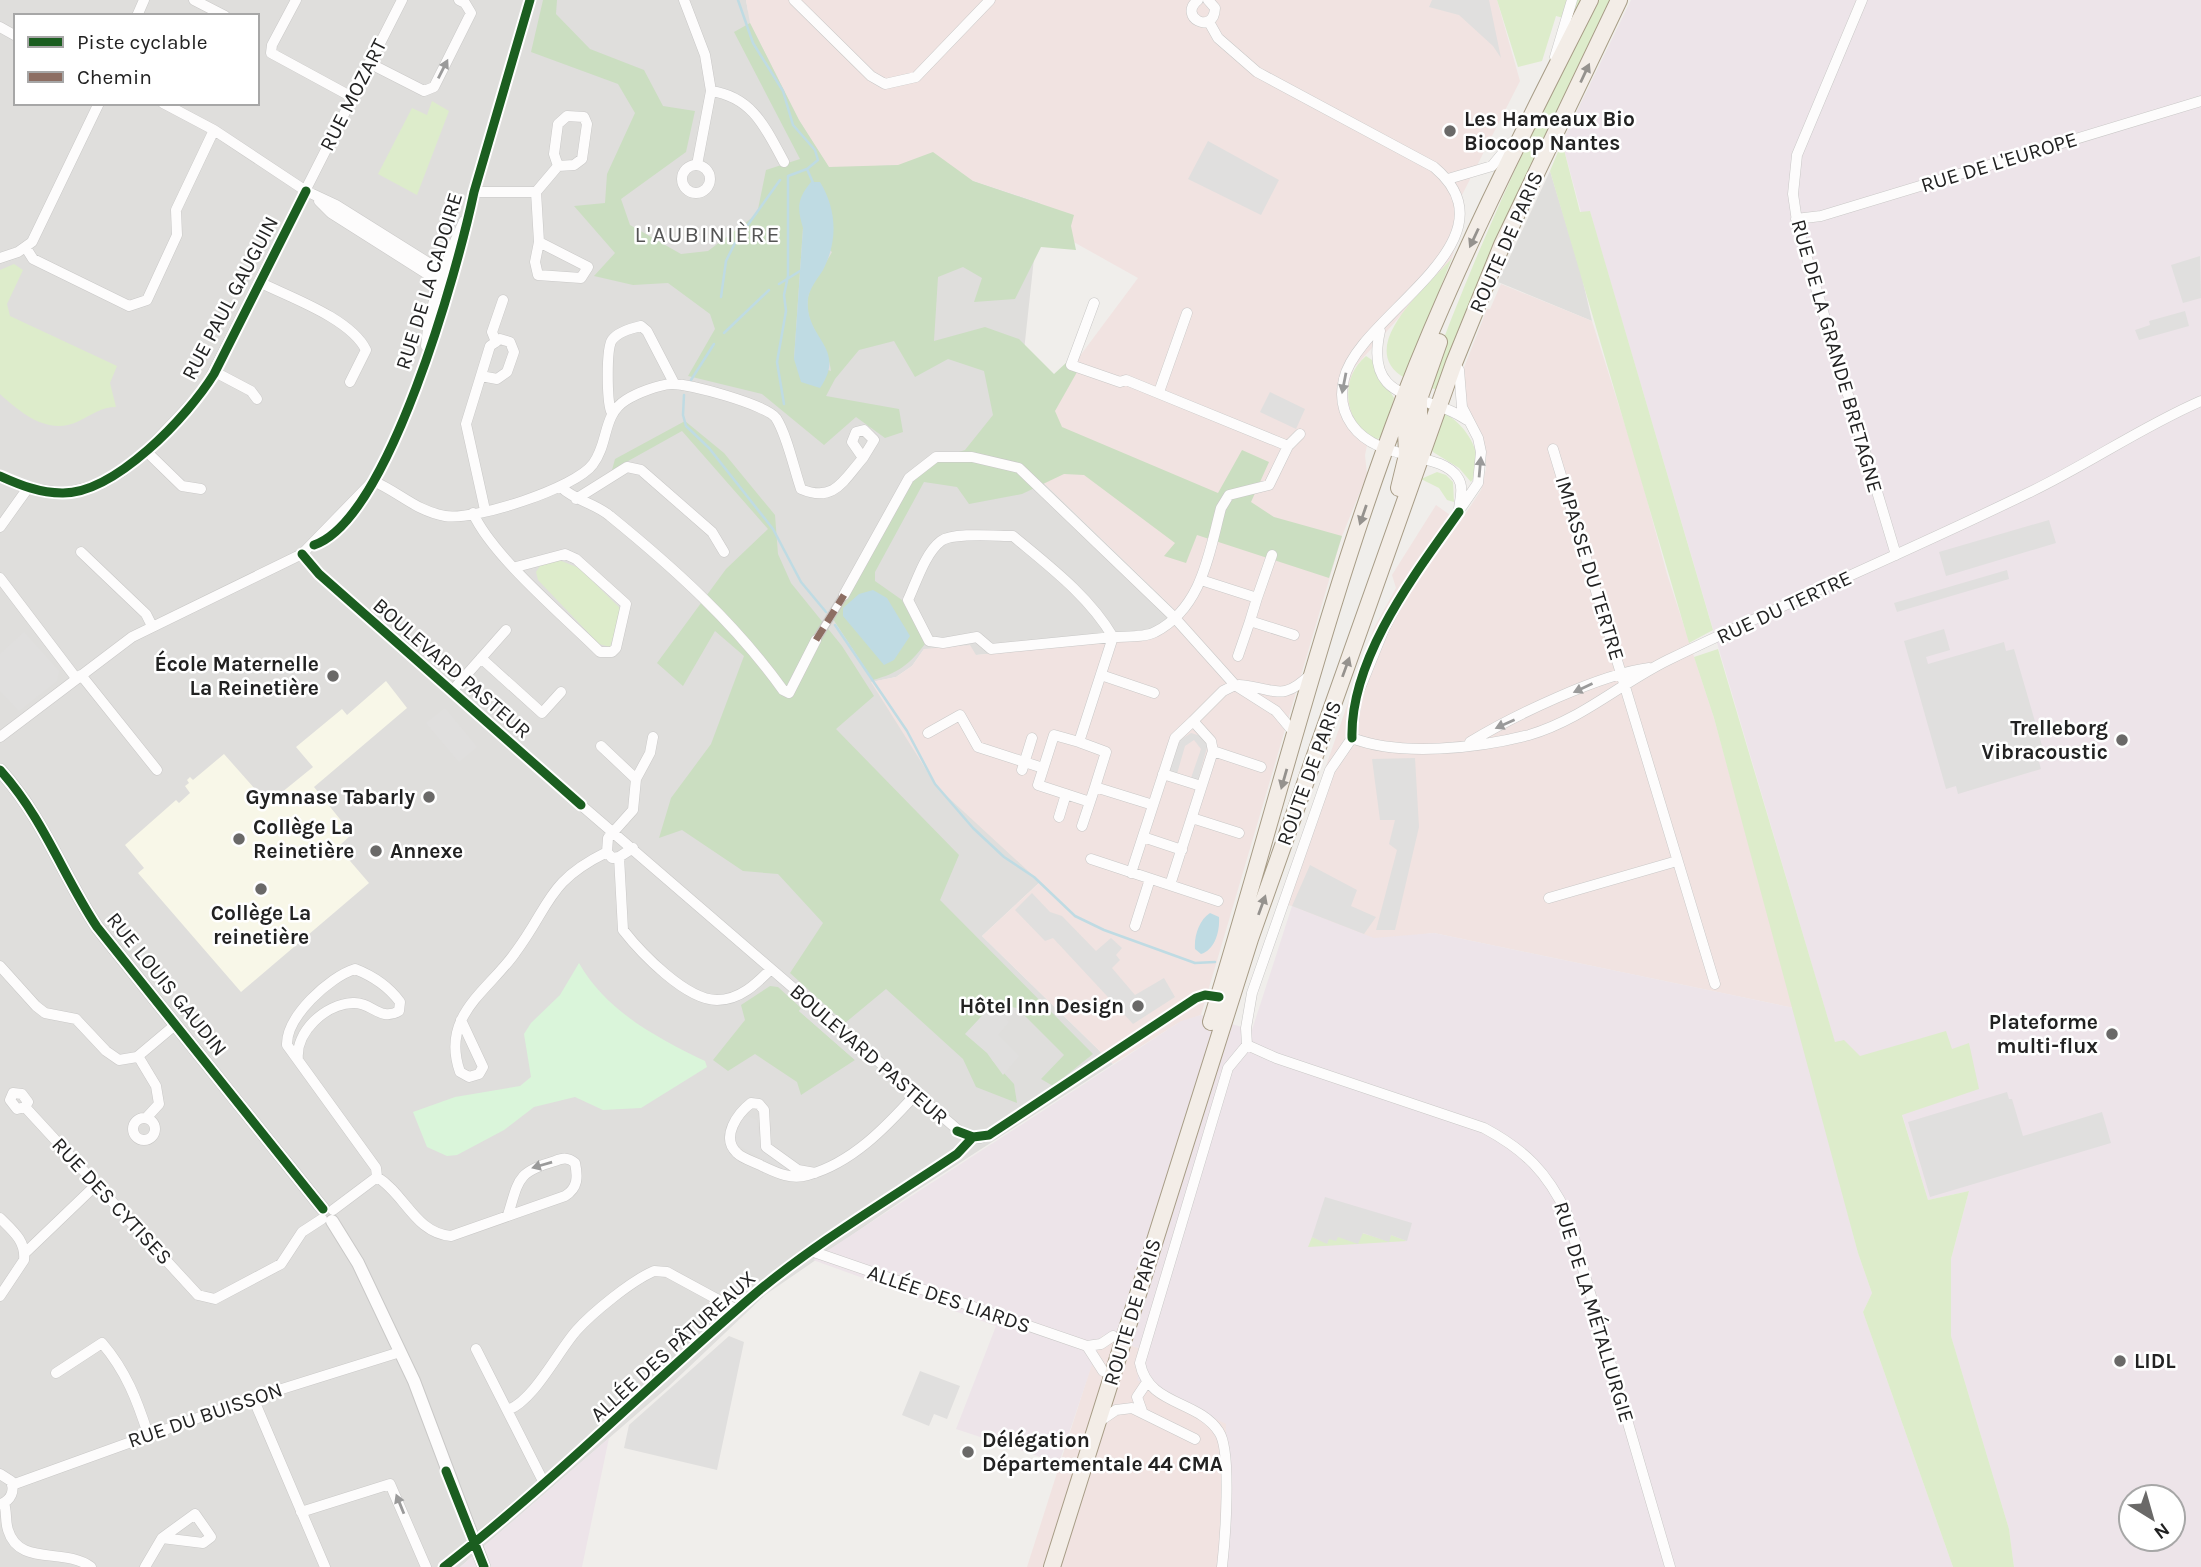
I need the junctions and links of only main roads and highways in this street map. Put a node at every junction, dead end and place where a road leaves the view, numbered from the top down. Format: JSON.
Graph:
{"nodes":[{"id":1,"x":1590,"y":0,"type":"edge"},
{"id":2,"x":1619,"y":0,"type":"edge"},
{"id":3,"x":1412,"y":398,"type":"junction"},
{"id":4,"x":1414,"y":457,"type":"junction"},
{"id":5,"x":1041,"y":1567,"type":"edge"},
{"id":6,"x":1052,"y":1567,"type":"edge"}],
"edges":[{"from":1,"to":3,"type":"main road","name":"ROUTE DE PARIS","one_way":true},
{"from":4,"to":2,"type":"main road","name":"ROUTE DE PARIS","one_way":true},
{"from":3,"to":4,"type":"main road"},
{"from":3,"to":5,"type":"main road","name":"ROUTE DE PARIS","one_way":true},
{"from":6,"to":4,"type":"main road","name":"ROUTE DE PARIS","one_way":true}]}
